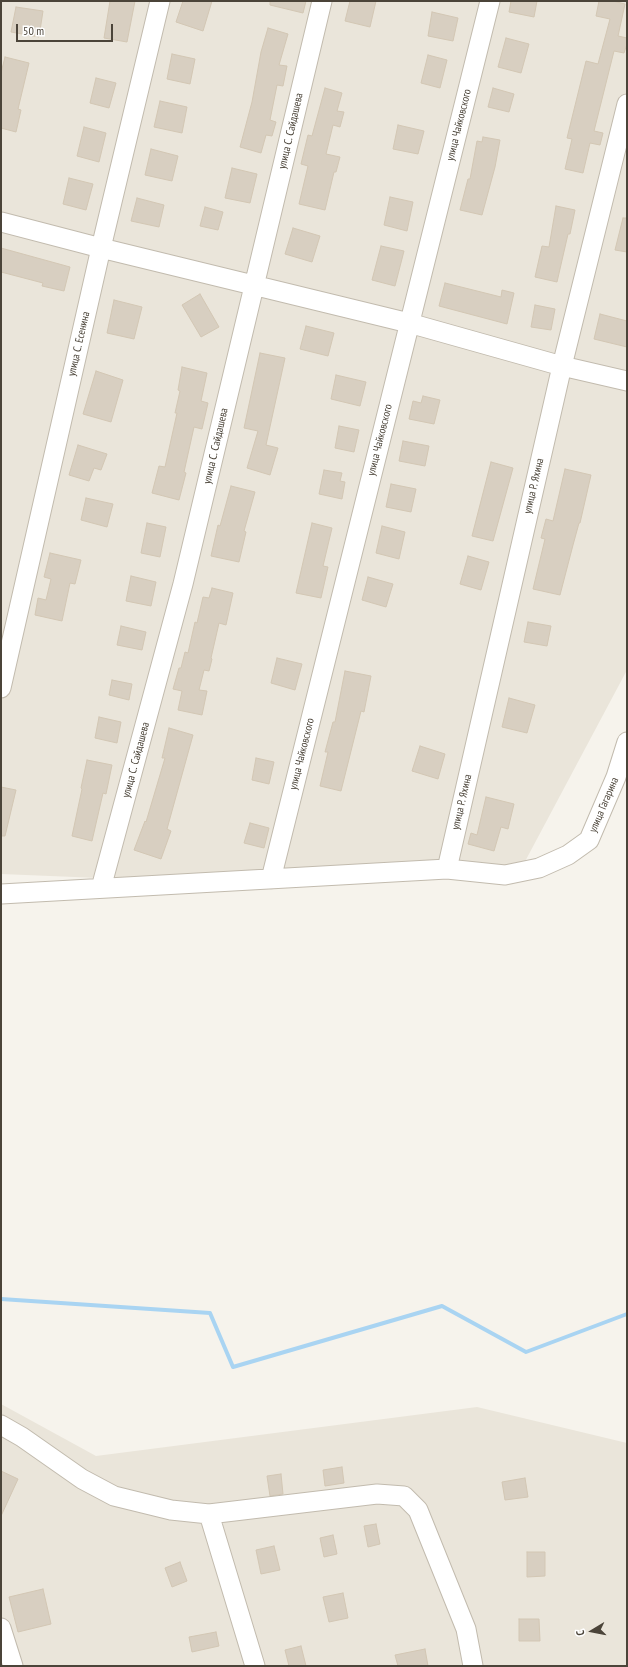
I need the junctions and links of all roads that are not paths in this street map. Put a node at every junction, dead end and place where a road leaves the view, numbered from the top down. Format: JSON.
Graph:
{"nodes":[{"id":1,"x":160,"y":1,"type":"edge"},
{"id":2,"x":322,"y":1,"type":"edge"},
{"id":3,"x":490,"y":1,"type":"edge"},
{"id":4,"x":627,"y":104,"type":"edge"},
{"id":5,"x":1,"y":222,"type":"edge"},
{"id":6,"x":101,"y":248,"type":"junction"},
{"id":7,"x":254,"y":284,"type":"junction"},
{"id":8,"x":409,"y":323,"type":"junction"},
{"id":9,"x":562,"y":366,"type":"junction"},
{"id":10,"x":627,"y":382,"type":"edge"},
{"id":11,"x":1,"y":688,"type":"edge"},
{"id":12,"x":627,"y":742,"type":"edge"},
{"id":13,"x":447,"y":869,"type":"junction"},
{"id":14,"x":271,"y":879,"type":"junction"},
{"id":15,"x":101,"y":888,"type":"junction"},
{"id":16,"x":1,"y":894,"type":"edge"},
{"id":17,"x":1,"y":1425,"type":"edge"},
{"id":18,"x":209,"y":1514,"type":"junction"},
{"id":19,"x":1,"y":1628,"type":"edge"},
{"id":20,"x":13,"y":1666,"type":"edge"},
{"id":21,"x":255,"y":1666,"type":"edge"},
{"id":22,"x":473,"y":1666,"type":"edge"}],
"edges":[{"from":1,"to":6,"type":"street","name":"улица С. Есенина"},
{"from":2,"to":7,"type":"street","name":"улица С. Сайдашева"},
{"from":3,"to":8,"type":"street","name":"улица Чайковского"},
{"from":4,"to":9,"type":"street","name":"улица Р. Яхина"},
{"from":5,"to":6,"type":"street"},
{"from":6,"to":7,"type":"street"},
{"from":6,"to":11,"type":"street","name":"улица С. Есенина"},
{"from":7,"to":8,"type":"street"},
{"from":7,"to":15,"type":"street","name":"улица С. Сайдашева"},
{"from":8,"to":9,"type":"street"},
{"from":8,"to":14,"type":"street","name":"улица Чайковского"},
{"from":9,"to":10,"type":"street"},
{"from":9,"to":13,"type":"street","name":"улица Р. Яхина"},
{"from":12,"to":13,"type":"street","name":"улица Гагарина"},
{"from":13,"to":14,"type":"street","name":"улица Гагарина"},
{"from":14,"to":15,"type":"street","name":"улица Гагарина"},
{"from":15,"to":16,"type":"street","name":"улица Гагарина"},
{"from":17,"to":18,"type":"street"},
{"from":18,"to":21,"type":"street"},
{"from":18,"to":22,"type":"street"},
{"from":19,"to":20,"type":"street"}]}
